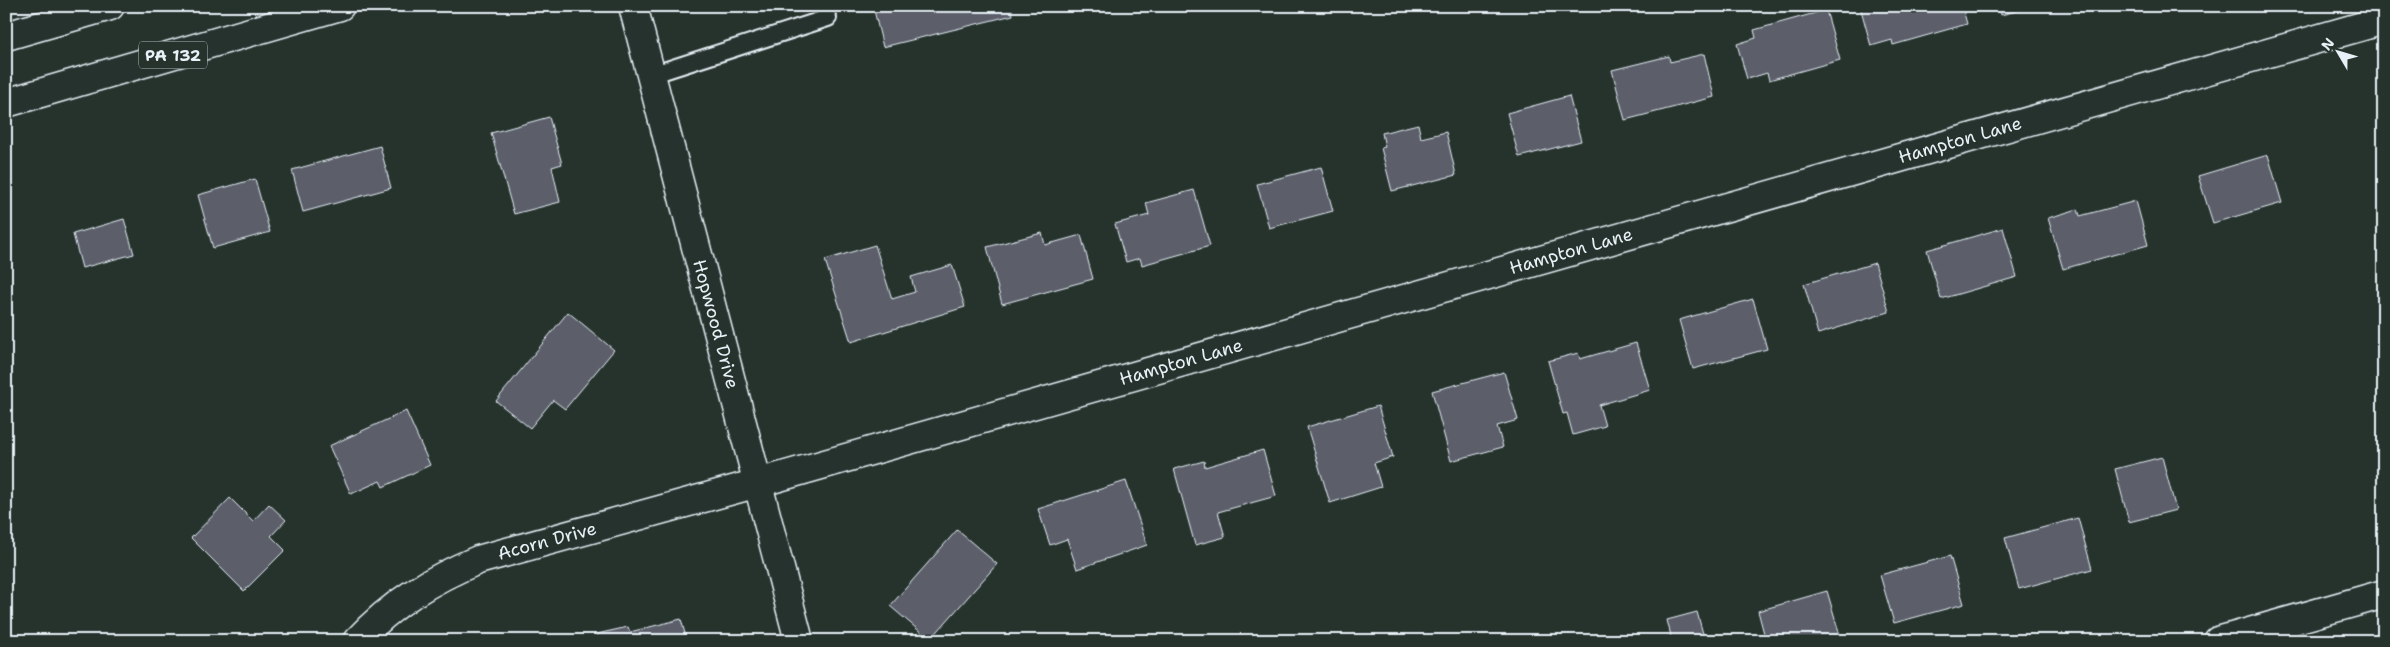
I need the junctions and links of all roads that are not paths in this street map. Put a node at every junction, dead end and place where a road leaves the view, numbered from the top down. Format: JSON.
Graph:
{"nodes":[{"id":1,"x":110,"y":6,"type":"edge"},
{"id":2,"x":340,"y":6,"type":"edge"},
{"id":3,"x":633,"y":6,"type":"edge"},
{"id":4,"x":828,"y":18,"type":"dead end"},
{"id":5,"x":2384,"y":20,"type":"edge"},
{"id":6,"x":6,"y":36,"type":"edge"},
{"id":7,"x":651,"y":75,"type":"junction"},
{"id":8,"x":6,"y":103,"type":"edge"},
{"id":9,"x":758,"y":482,"type":"junction"},
{"id":10,"x":2384,"y":594,"type":"edge"},
{"id":11,"x":357,"y":641,"type":"edge"},
{"id":12,"x":799,"y":641,"type":"edge"},
{"id":13,"x":2218,"y":641,"type":"edge"}],
"edges":[{"from":1,"to":6,"type":"street"},
{"from":2,"to":8,"type":"street","number":"PA 132"},
{"from":3,"to":7,"type":"street","name":"Hopwood Drive"},
{"from":4,"to":7,"type":"lane"},
{"from":5,"to":9,"type":"street","name":"Hampton Lane"},
{"from":7,"to":9,"type":"street","name":"Hopwood Drive"},
{"from":9,"to":11,"type":"street","name":"Acorn Drive"},
{"from":9,"to":12,"type":"street","name":"Hopwood Drive"},
{"from":10,"to":13,"type":"street"}]}
